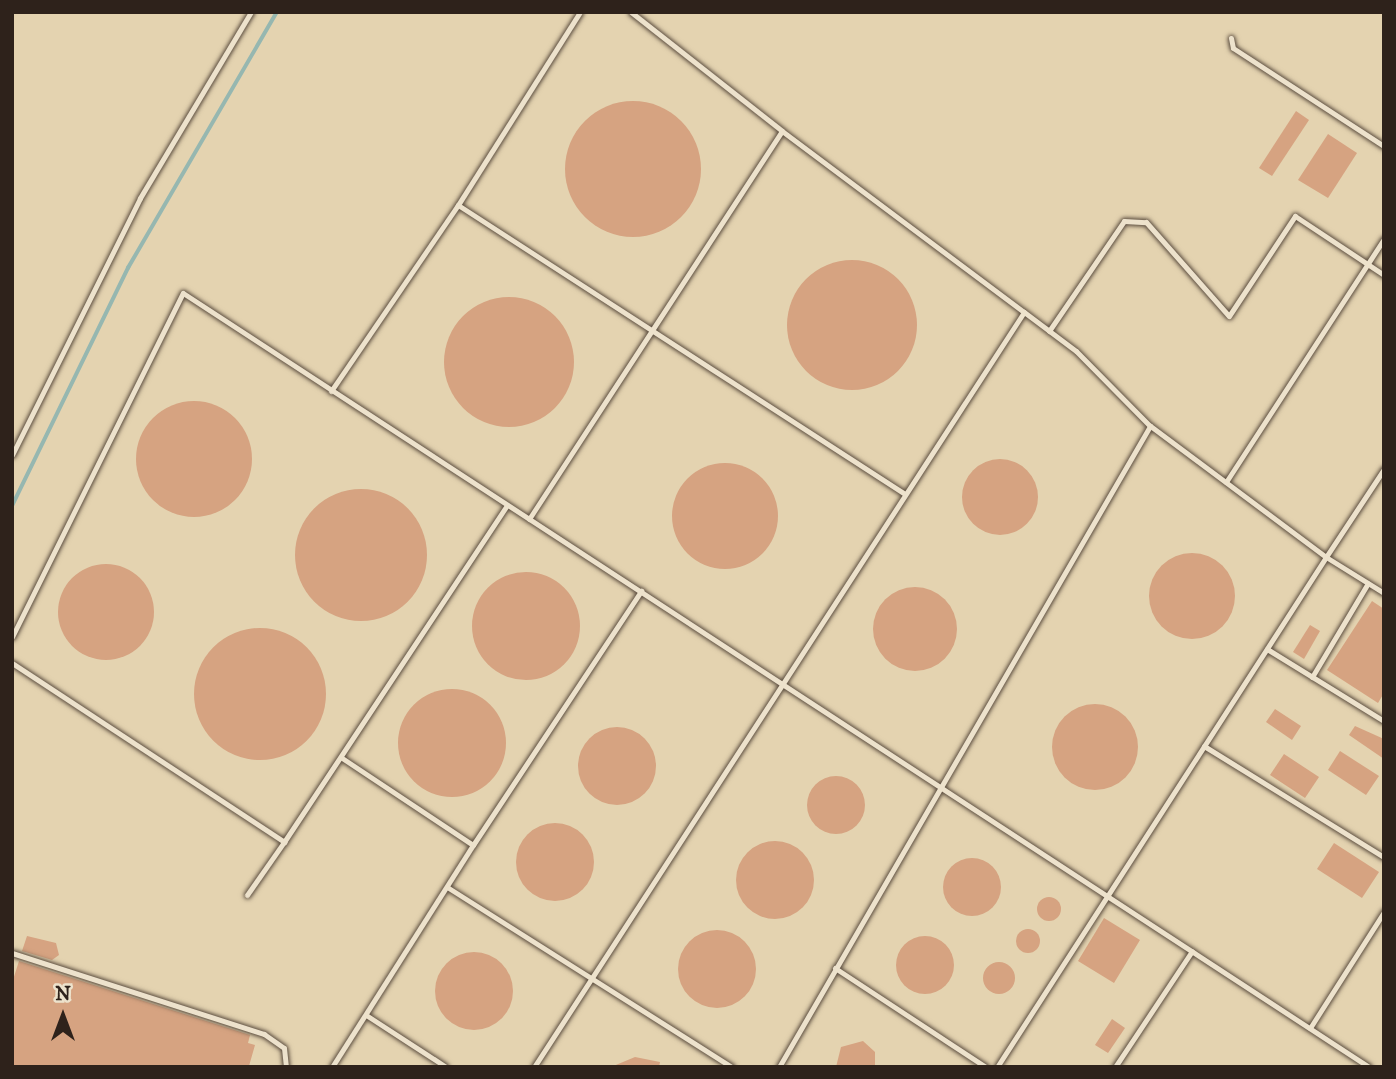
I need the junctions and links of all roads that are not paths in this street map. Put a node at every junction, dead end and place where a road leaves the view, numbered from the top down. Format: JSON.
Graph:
{"nodes":[{"id":1,"x":251,"y":12,"type":"edge"},
{"id":2,"x":580,"y":12,"type":"edge"},
{"id":3,"x":631,"y":12,"type":"edge"},
{"id":4,"x":1231,"y":38,"type":"dead end"},
{"id":5,"x":782,"y":131,"type":"junction"},
{"id":6,"x":1384,"y":146,"type":"edge"},
{"id":7,"x":458,"y":205,"type":"junction"},
{"id":8,"x":1384,"y":239,"type":"edge"},
{"id":9,"x":1367,"y":264,"type":"junction"},
{"id":10,"x":1384,"y":275,"type":"edge"},
{"id":11,"x":1024,"y":312,"type":"junction"},
{"id":12,"x":649,"y":331,"type":"junction"},
{"id":13,"x":1049,"y":331,"type":"junction"},
{"id":14,"x":331,"y":391,"type":"junction"},
{"id":15,"x":1150,"y":426,"type":"junction"},
{"id":16,"x":12,"y":455,"type":"edge"},
{"id":17,"x":1384,"y":468,"type":"edge"},
{"id":18,"x":1226,"y":482,"type":"junction"},
{"id":19,"x":905,"y":494,"type":"junction"},
{"id":20,"x":506,"y":507,"type":"junction"},
{"id":21,"x":529,"y":519,"type":"junction"},
{"id":22,"x":1326,"y":557,"type":"junction"},
{"id":23,"x":1368,"y":583,"type":"junction"},
{"id":24,"x":641,"y":591,"type":"junction"},
{"id":25,"x":1384,"y":593,"type":"edge"},
{"id":26,"x":12,"y":637,"type":"edge"},
{"id":27,"x":1267,"y":649,"type":"junction"},
{"id":28,"x":12,"y":663,"type":"edge"},
{"id":29,"x":1312,"y":677,"type":"junction"},
{"id":30,"x":783,"y":682,"type":"junction"},
{"id":31,"x":1384,"y":712,"type":"edge"},
{"id":32,"x":1382,"y":720,"type":"edge"},
{"id":33,"x":1204,"y":746,"type":"junction"},
{"id":34,"x":342,"y":758,"type":"junction"},
{"id":35,"x":939,"y":787,"type":"junction"},
{"id":36,"x":284,"y":842,"type":"junction"},
{"id":37,"x":473,"y":845,"type":"junction"},
{"id":38,"x":1384,"y":857,"type":"edge"},
{"id":39,"x":447,"y":887,"type":"junction"},
{"id":40,"x":247,"y":895,"type":"dead end"},
{"id":41,"x":1108,"y":896,"type":"junction"},
{"id":42,"x":1384,"y":912,"type":"edge"},
{"id":43,"x":1192,"y":951,"type":"junction"},
{"id":44,"x":12,"y":953,"type":"edge"},
{"id":45,"x":835,"y":968,"type":"junction"},
{"id":46,"x":591,"y":977,"type":"junction"},
{"id":47,"x":366,"y":1015,"type":"junction"},
{"id":48,"x":1310,"y":1028,"type":"junction"},
{"id":49,"x":286,"y":1067,"type":"edge"},
{"id":50,"x":332,"y":1067,"type":"edge"},
{"id":51,"x":446,"y":1067,"type":"edge"},
{"id":52,"x":534,"y":1067,"type":"edge"},
{"id":53,"x":732,"y":1067,"type":"edge"},
{"id":54,"x":779,"y":1067,"type":"edge"},
{"id":55,"x":986,"y":1067,"type":"edge"},
{"id":56,"x":997,"y":1067,"type":"edge"},
{"id":57,"x":1115,"y":1067,"type":"edge"},
{"id":58,"x":1370,"y":1067,"type":"edge"}],
"edges":[{"from":1,"to":16,"type":"lane"},
{"from":2,"to":7,"type":"lane"},
{"from":3,"to":5,"type":"lane"},
{"from":4,"to":6,"type":"lane"},
{"from":5,"to":11,"type":"lane"},
{"from":5,"to":12,"type":"lane"},
{"from":7,"to":12,"type":"lane"},
{"from":7,"to":14,"type":"lane"},
{"from":8,"to":9,"type":"lane"},
{"from":9,"to":10,"type":"lane"},
{"from":9,"to":13,"type":"lane"},
{"from":9,"to":18,"type":"lane"},
{"from":11,"to":13,"type":"lane"},
{"from":11,"to":19,"type":"lane"},
{"from":12,"to":19,"type":"lane"},
{"from":12,"to":21,"type":"lane"},
{"from":13,"to":15,"type":"lane"},
{"from":14,"to":20,"type":"lane"},
{"from":14,"to":26,"type":"lane"},
{"from":15,"to":18,"type":"lane"},
{"from":15,"to":35,"type":"lane"},
{"from":17,"to":22,"type":"lane"},
{"from":18,"to":22,"type":"lane"},
{"from":19,"to":30,"type":"lane"},
{"from":20,"to":21,"type":"lane"},
{"from":20,"to":34,"type":"lane"},
{"from":21,"to":24,"type":"lane"},
{"from":22,"to":23,"type":"lane"},
{"from":22,"to":27,"type":"lane"},
{"from":23,"to":25,"type":"lane"},
{"from":23,"to":29,"type":"lane"},
{"from":24,"to":30,"type":"lane"},
{"from":24,"to":37,"type":"lane"},
{"from":27,"to":29,"type":"lane"},
{"from":27,"to":33,"type":"lane"},
{"from":28,"to":36,"type":"lane"},
{"from":29,"to":32,"type":"lane"},
{"from":30,"to":35,"type":"lane"},
{"from":30,"to":46,"type":"lane"},
{"from":31,"to":32,"type":"lane"},
{"from":33,"to":38,"type":"lane"},
{"from":33,"to":41,"type":"lane"},
{"from":34,"to":36,"type":"lane"},
{"from":34,"to":37,"type":"lane"},
{"from":35,"to":41,"type":"lane"},
{"from":35,"to":45,"type":"lane"},
{"from":36,"to":40,"type":"lane"},
{"from":37,"to":39,"type":"lane"},
{"from":39,"to":46,"type":"lane"},
{"from":39,"to":47,"type":"lane"},
{"from":41,"to":43,"type":"lane"},
{"from":41,"to":56,"type":"lane"},
{"from":42,"to":48,"type":"lane"},
{"from":43,"to":48,"type":"lane"},
{"from":43,"to":57,"type":"lane"},
{"from":44,"to":49,"type":"lane"},
{"from":45,"to":54,"type":"lane"},
{"from":45,"to":55,"type":"lane"},
{"from":46,"to":52,"type":"lane"},
{"from":46,"to":53,"type":"lane"},
{"from":47,"to":50,"type":"lane"},
{"from":47,"to":51,"type":"lane"},
{"from":48,"to":58,"type":"lane"}]}
